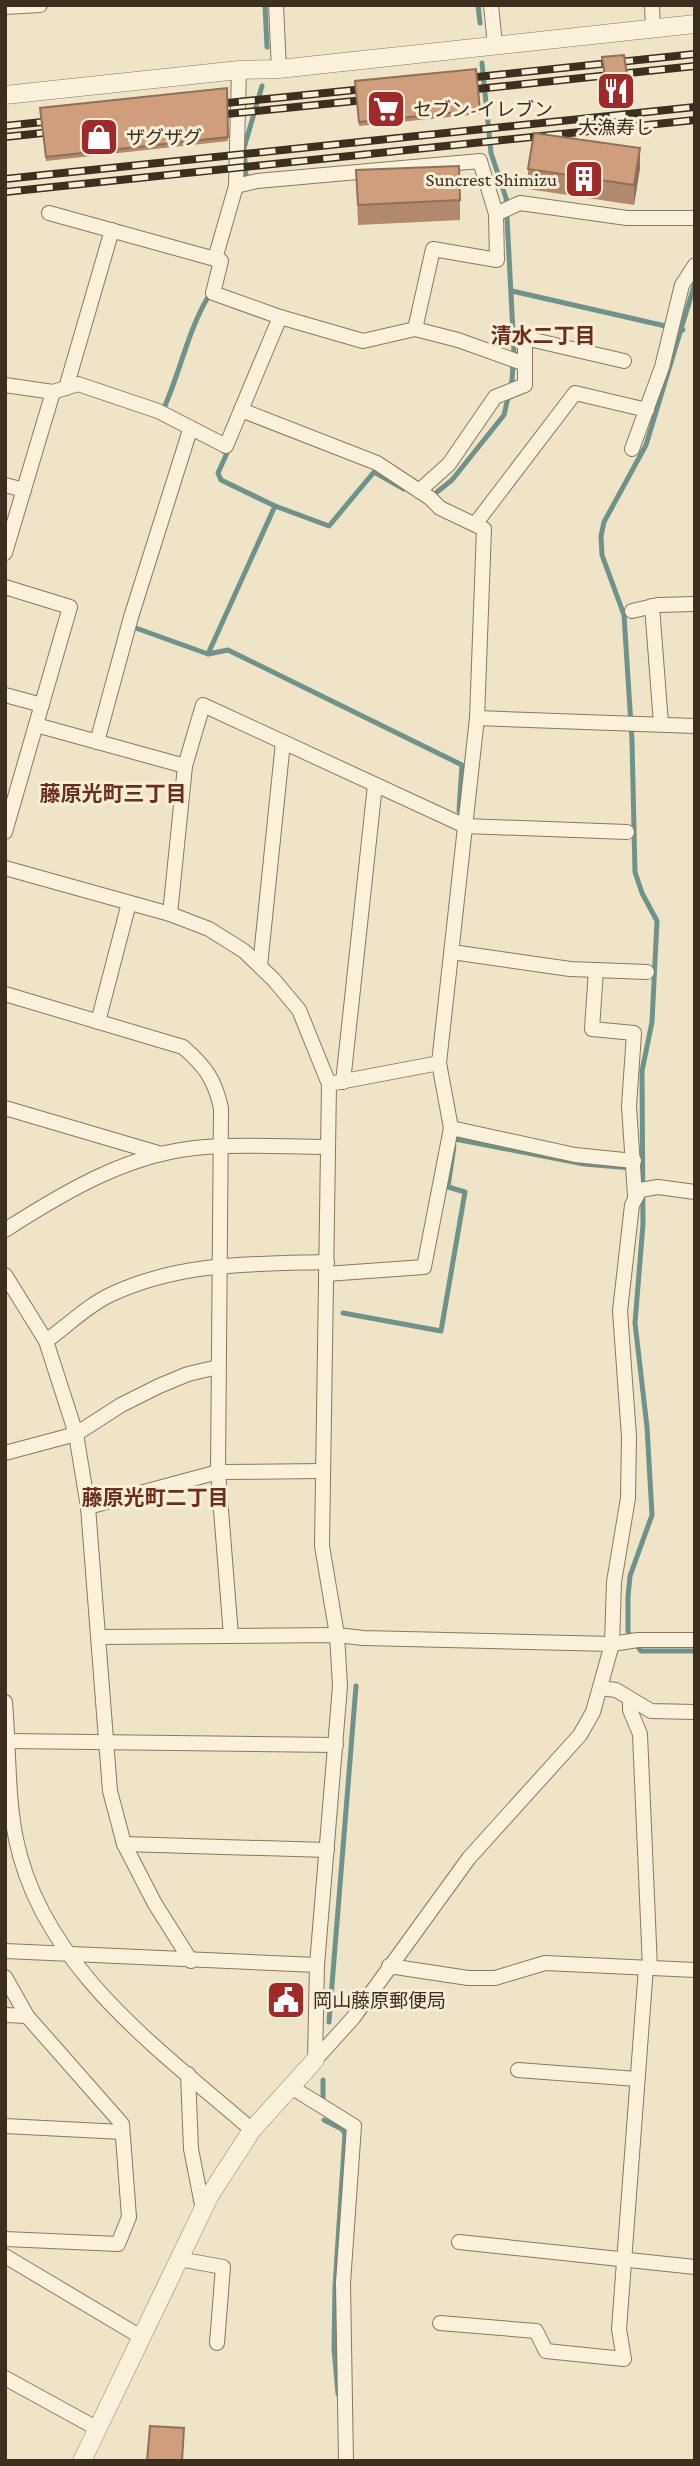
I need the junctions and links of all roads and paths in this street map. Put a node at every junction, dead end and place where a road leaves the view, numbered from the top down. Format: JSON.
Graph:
{"nodes":[{"id":1,"x":40,"y":5,"type":"edge"},
{"id":2,"x":276,"y":5,"type":"edge"},
{"id":3,"x":491,"y":5,"type":"edge"},
{"id":4,"x":652,"y":5,"type":"edge"},
{"id":5,"x":5,"y":7,"type":"edge"},
{"id":6,"x":695,"y":24,"type":"edge"},
{"id":7,"x":653,"y":28,"type":"junction"},
{"id":8,"x":495,"y":45,"type":"junction"},
{"id":9,"x":279,"y":69,"type":"junction"},
{"id":10,"x":239,"y":70,"type":"junction"},
{"id":11,"x":5,"y":95,"type":"edge"},
{"id":12,"x":236,"y":186,"type":"junction"},
{"id":13,"x":504,"y":210,"type":"junction"},
{"id":14,"x":49,"y":213,"type":"dead end"},
{"id":15,"x":695,"y":218,"type":"edge"},
{"id":16,"x":112,"y":230,"type":"junction"},
{"id":17,"x":215,"y":259,"type":"junction"},
{"id":18,"x":695,"y":265,"type":"edge"},
{"id":19,"x":280,"y":317,"type":"junction"},
{"id":20,"x":415,"y":329,"type":"junction"},
{"id":21,"x":624,"y":361,"type":"dead end"},
{"id":22,"x":518,"y":362,"type":"junction"},
{"id":23,"x":5,"y":385,"type":"edge"},
{"id":24,"x":59,"y":390,"type":"junction"},
{"id":25,"x":241,"y":410,"type":"junction"},
{"id":26,"x":647,"y":410,"type":"junction"},
{"id":27,"x":190,"y":430,"type":"junction"},
{"id":28,"x":632,"y":449,"type":"dead end"},
{"id":29,"x":5,"y":485,"type":"edge"},
{"id":30,"x":24,"y":490,"type":"junction"},
{"id":31,"x":419,"y":491,"type":"junction"},
{"id":32,"x":476,"y":523,"type":"junction"},
{"id":33,"x":5,"y":553,"type":"edge"},
{"id":34,"x":5,"y":587,"type":"edge"},
{"id":35,"x":695,"y":604,"type":"edge"},
{"id":36,"x":652,"y":606,"type":"junction"},
{"id":37,"x":632,"y":611,"type":"dead end"},
{"id":38,"x":5,"y":695,"type":"edge"},
{"id":39,"x":42,"y":705,"type":"junction"},
{"id":40,"x":477,"y":718,"type":"junction"},
{"id":41,"x":661,"y":724,"type":"junction"},
{"id":42,"x":36,"y":725,"type":"junction"},
{"id":43,"x":695,"y":726,"type":"edge"},
{"id":44,"x":97,"y":742,"type":"junction"},
{"id":45,"x":283,"y":742,"type":"junction"},
{"id":46,"x":185,"y":766,"type":"junction"},
{"id":47,"x":375,"y":785,"type":"junction"},
{"id":48,"x":10,"y":796,"type":"edge"},
{"id":49,"x":465,"y":826,"type":"junction"},
{"id":50,"x":5,"y":832,"type":"edge"},
{"id":51,"x":627,"y":832,"type":"dead end"},
{"id":52,"x":5,"y":869,"type":"edge"},
{"id":53,"x":129,"y":903,"type":"junction"},
{"id":54,"x":170,"y":914,"type":"junction"},
{"id":55,"x":452,"y":952,"type":"junction"},
{"id":56,"x":260,"y":966,"type":"junction"},
{"id":57,"x":596,"y":970,"type":"junction"},
{"id":58,"x":647,"y":972,"type":"dead end"},
{"id":59,"x":5,"y":994,"type":"edge"},
{"id":60,"x":98,"y":1022,"type":"junction"},
{"id":61,"x":439,"y":1063,"type":"junction"},
{"id":62,"x":336,"y":1083,"type":"junction"},
{"id":63,"x":5,"y":1108,"type":"edge"},
{"id":64,"x":451,"y":1128,"type":"junction"},
{"id":65,"x":218,"y":1147,"type":"junction"},
{"id":66,"x":328,"y":1147,"type":"junction"},
{"id":67,"x":163,"y":1154,"type":"junction"},
{"id":68,"x":634,"y":1166,"type":"junction"},
{"id":69,"x":642,"y":1191,"type":"junction"},
{"id":70,"x":695,"y":1192,"type":"edge"},
{"id":71,"x":5,"y":1230,"type":"edge"},
{"id":72,"x":218,"y":1264,"type":"junction"},
{"id":73,"x":327,"y":1268,"type":"junction"},
{"id":74,"x":5,"y":1275,"type":"edge"},
{"id":75,"x":46,"y":1341,"type":"junction"},
{"id":76,"x":218,"y":1367,"type":"junction"},
{"id":77,"x":76,"y":1434,"type":"junction"},
{"id":78,"x":5,"y":1453,"type":"edge"},
{"id":79,"x":323,"y":1471,"type":"junction"},
{"id":80,"x":218,"y":1472,"type":"junction"},
{"id":81,"x":88,"y":1507,"type":"junction"},
{"id":82,"x":337,"y":1635,"type":"junction"},
{"id":83,"x":231,"y":1636,"type":"junction"},
{"id":84,"x":100,"y":1637,"type":"junction"},
{"id":85,"x":695,"y":1640,"type":"edge"},
{"id":86,"x":625,"y":1642,"type":"junction"},
{"id":87,"x":600,"y":1688,"type":"junction"},
{"id":88,"x":630,"y":1701,"type":"junction"},
{"id":89,"x":5,"y":1702,"type":"edge"},
{"id":90,"x":695,"y":1712,"type":"edge"},
{"id":91,"x":8,"y":1741,"type":"junction"},
{"id":92,"x":107,"y":1743,"type":"junction"},
{"id":93,"x":336,"y":1745,"type":"junction"},
{"id":94,"x":124,"y":1844,"type":"junction"},
{"id":95,"x":327,"y":1850,"type":"junction"},
{"id":96,"x":5,"y":1951,"type":"edge"},
{"id":97,"x":69,"y":1955,"type":"junction"},
{"id":98,"x":191,"y":1961,"type":"junction"},
{"id":99,"x":317,"y":1965,"type":"junction"},
{"id":100,"x":389,"y":1966,"type":"junction"},
{"id":101,"x":648,"y":1967,"type":"junction"},
{"id":102,"x":695,"y":1970,"type":"edge"},
{"id":103,"x":5,"y":1977,"type":"edge"},
{"id":104,"x":5,"y":2015,"type":"edge"},
{"id":105,"x":27,"y":2016,"type":"junction"},
{"id":106,"x":315,"y":2060,"type":"junction"},
{"id":107,"x":518,"y":2070,"type":"dead end"},
{"id":108,"x":188,"y":2074,"type":"junction"},
{"id":109,"x":637,"y":2079,"type":"junction"},
{"id":110,"x":291,"y":2087,"type":"junction"},
{"id":111,"x":5,"y":2126,"type":"edge"},
{"id":112,"x":252,"y":2130,"type":"junction"},
{"id":113,"x":122,"y":2132,"type":"junction"},
{"id":114,"x":203,"y":2210,"type":"junction"},
{"id":115,"x":5,"y":2239,"type":"edge"},
{"id":116,"x":459,"y":2242,"type":"dead end"},
{"id":117,"x":5,"y":2256,"type":"edge"},
{"id":118,"x":178,"y":2259,"type":"junction"},
{"id":119,"x":624,"y":2260,"type":"junction"},
{"id":120,"x":695,"y":2267,"type":"edge"},
{"id":121,"x":440,"y":2322,"type":"dead end"},
{"id":122,"x":141,"y":2337,"type":"junction"},
{"id":123,"x":217,"y":2343,"type":"dead end"},
{"id":124,"x":5,"y":2378,"type":"edge"},
{"id":125,"x":98,"y":2429,"type":"junction"},
{"id":126,"x":82,"y":2461,"type":"edge"},
{"id":127,"x":346,"y":2461,"type":"edge"}],
"edges":[{"from":1,"to":5,"type":"street"},
{"from":2,"to":9,"type":"street"},
{"from":3,"to":8,"type":"street"},
{"from":4,"to":7,"type":"street"},
{"from":6,"to":7,"type":"street"},
{"from":7,"to":8,"type":"street"},
{"from":8,"to":9,"type":"street"},
{"from":9,"to":10,"type":"street"},
{"from":10,"to":11,"type":"street"},
{"from":10,"to":12,"type":"street"},
{"from":12,"to":13,"type":"street"},
{"from":12,"to":17,"type":"street"},
{"from":13,"to":15,"type":"street"},
{"from":13,"to":20,"type":"street"},
{"from":14,"to":16,"type":"street"},
{"from":16,"to":17,"type":"street"},
{"from":16,"to":24,"type":"street"},
{"from":17,"to":19,"type":"street"},
{"from":18,"to":26,"type":"street"},
{"from":19,"to":20,"type":"street"},
{"from":19,"to":25,"type":"street"},
{"from":20,"to":22,"type":"street"},
{"from":21,"to":22,"type":"street"},
{"from":22,"to":31,"type":"street"},
{"from":23,"to":24,"type":"street"},
{"from":24,"to":27,"type":"street"},
{"from":24,"to":30,"type":"street"},
{"from":25,"to":27,"type":"street"},
{"from":25,"to":31,"type":"street"},
{"from":26,"to":28,"type":"street"},
{"from":26,"to":32,"type":"street"},
{"from":27,"to":44,"type":"street"},
{"from":29,"to":30,"type":"street"},
{"from":30,"to":33,"type":"street"},
{"from":31,"to":32,"type":"street"},
{"from":32,"to":40,"type":"street"},
{"from":34,"to":39,"type":"street"},
{"from":35,"to":36,"type":"street"},
{"from":36,"to":37,"type":"street"},
{"from":36,"to":41,"type":"street"},
{"from":38,"to":39,"type":"street"},
{"from":39,"to":42,"type":"street"},
{"from":40,"to":41,"type":"street"},
{"from":40,"to":49,"type":"street"},
{"from":41,"to":43,"type":"street"},
{"from":42,"to":44,"type":"street"},
{"from":42,"to":48,"type":"street"},
{"from":44,"to":46,"type":"street"},
{"from":45,"to":46,"type":"street"},
{"from":45,"to":47,"type":"street"},
{"from":45,"to":56,"type":"street"},
{"from":46,"to":54,"type":"street"},
{"from":47,"to":49,"type":"street"},
{"from":47,"to":62,"type":"street"},
{"from":48,"to":50,"type":"street"},
{"from":49,"to":51,"type":"street"},
{"from":49,"to":55,"type":"street"},
{"from":52,"to":53,"type":"street"},
{"from":53,"to":54,"type":"street"},
{"from":53,"to":60,"type":"street"},
{"from":54,"to":56,"type":"street"},
{"from":55,"to":57,"type":"street"},
{"from":55,"to":61,"type":"street"},
{"from":56,"to":62,"type":"street"},
{"from":57,"to":58,"type":"street"},
{"from":57,"to":68,"type":"street"},
{"from":59,"to":60,"type":"street"},
{"from":60,"to":65,"type":"street"},
{"from":61,"to":62,"type":"street"},
{"from":61,"to":64,"type":"street"},
{"from":62,"to":66,"type":"street"},
{"from":63,"to":67,"type":"street"},
{"from":64,"to":68,"type":"street"},
{"from":64,"to":73,"type":"street"},
{"from":65,"to":66,"type":"street"},
{"from":65,"to":67,"type":"street"},
{"from":65,"to":72,"type":"street"},
{"from":66,"to":73,"type":"street"},
{"from":67,"to":71,"type":"street"},
{"from":68,"to":69,"type":"street"},
{"from":69,"to":70,"type":"street"},
{"from":69,"to":86,"type":"street"},
{"from":72,"to":73,"type":"street"},
{"from":72,"to":75,"type":"street"},
{"from":72,"to":76,"type":"street"},
{"from":73,"to":79,"type":"street"},
{"from":74,"to":75,"type":"street"},
{"from":75,"to":77,"type":"street"},
{"from":76,"to":77,"type":"street"},
{"from":76,"to":80,"type":"street"},
{"from":77,"to":78,"type":"street"},
{"from":77,"to":81,"type":"street"},
{"from":79,"to":80,"type":"street"},
{"from":79,"to":82,"type":"street"},
{"from":80,"to":81,"type":"street"},
{"from":80,"to":83,"type":"street"},
{"from":81,"to":84,"type":"street"},
{"from":82,"to":83,"type":"street"},
{"from":82,"to":86,"type":"street"},
{"from":82,"to":93,"type":"street"},
{"from":83,"to":84,"type":"street"},
{"from":84,"to":92,"type":"street"},
{"from":85,"to":86,"type":"street"},
{"from":86,"to":87,"type":"street"},
{"from":87,"to":88,"type":"street"},
{"from":87,"to":100,"type":"street"},
{"from":88,"to":90,"type":"street"},
{"from":88,"to":101,"type":"street"},
{"from":89,"to":91,"type":"street"},
{"from":91,"to":92,"type":"street"},
{"from":91,"to":97,"type":"street"},
{"from":92,"to":93,"type":"street"},
{"from":92,"to":94,"type":"street"},
{"from":93,"to":95,"type":"street"},
{"from":94,"to":95,"type":"street"},
{"from":94,"to":98,"type":"street"},
{"from":95,"to":99,"type":"street"},
{"from":96,"to":97,"type":"street"},
{"from":97,"to":98,"type":"street"},
{"from":97,"to":108,"type":"street"},
{"from":98,"to":99,"type":"street"},
{"from":99,"to":106,"type":"street"},
{"from":100,"to":101,"type":"street"},
{"from":100,"to":106,"type":"street"},
{"from":101,"to":102,"type":"street"},
{"from":101,"to":109,"type":"street"},
{"from":103,"to":105,"type":"street"},
{"from":104,"to":105,"type":"street"},
{"from":105,"to":113,"type":"street"},
{"from":106,"to":110,"type":"street"},
{"from":107,"to":109,"type":"street"},
{"from":108,"to":112,"type":"street"},
{"from":108,"to":114,"type":"street"},
{"from":109,"to":119,"type":"street"},
{"from":110,"to":112,"type":"street"},
{"from":110,"to":127,"type":"street"},
{"from":111,"to":113,"type":"street"},
{"from":112,"to":114,"type":"street"},
{"from":113,"to":115,"type":"street"},
{"from":114,"to":118,"type":"street"},
{"from":116,"to":119,"type":"street"},
{"from":117,"to":122,"type":"street"},
{"from":118,"to":122,"type":"street"},
{"from":118,"to":123,"type":"street"},
{"from":119,"to":120,"type":"street"},
{"from":119,"to":121,"type":"street"},
{"from":122,"to":125,"type":"street"},
{"from":124,"to":125,"type":"street"},
{"from":125,"to":126,"type":"street"}]}
